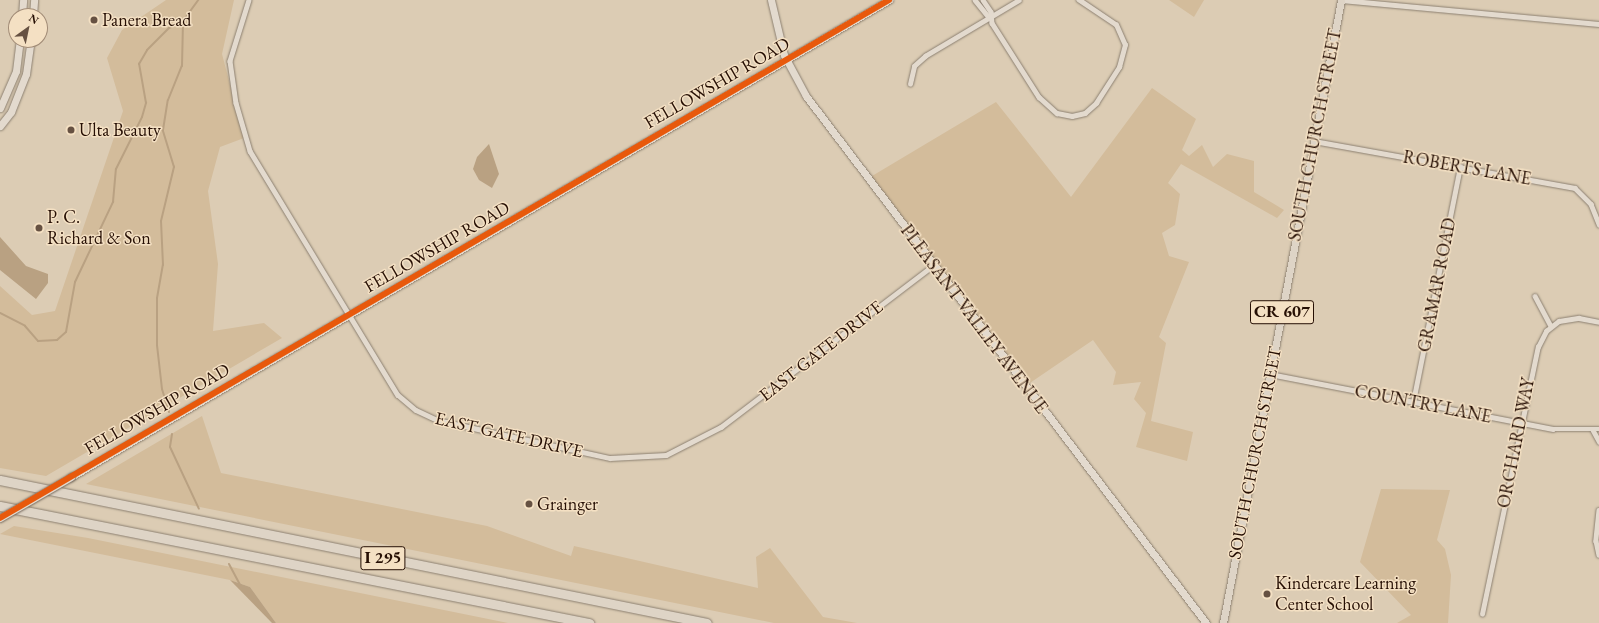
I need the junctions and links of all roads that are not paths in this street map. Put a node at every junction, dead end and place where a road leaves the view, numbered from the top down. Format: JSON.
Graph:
{"nodes":[{"id":1,"x":249,"y":0,"type":"edge"},
{"id":2,"x":771,"y":0,"type":"edge"},
{"id":3,"x":889,"y":0,"type":"edge"},
{"id":4,"x":975,"y":0,"type":"edge"},
{"id":5,"x":983,"y":0,"type":"edge"},
{"id":6,"x":1019,"y":0,"type":"edge"},
{"id":7,"x":1079,"y":0,"type":"edge"},
{"id":8,"x":1341,"y":0,"type":"edge"},
{"id":9,"x":989,"y":17,"type":"junction"},
{"id":10,"x":1599,"y":24,"type":"edge"},
{"id":11,"x":19,"y":48,"type":"edge"},
{"id":12,"x":30,"y":48,"type":"edge"},
{"id":13,"x":786,"y":61,"type":"junction"},
{"id":14,"x":910,"y":84,"type":"dead end"},
{"id":15,"x":0,"y":108,"type":"edge"},
{"id":16,"x":0,"y":126,"type":"edge"},
{"id":17,"x":1314,"y":141,"type":"junction"},
{"id":18,"x":1460,"y":167,"type":"junction"},
{"id":19,"x":1599,"y":224,"type":"edge"},
{"id":20,"x":934,"y":265,"type":"junction"},
{"id":21,"x":1535,"y":296,"type":"dead end"},
{"id":22,"x":352,"y":314,"type":"junction"},
{"id":23,"x":1599,"y":322,"type":"edge"},
{"id":24,"x":1551,"y":326,"type":"junction"},
{"id":25,"x":1270,"y":374,"type":"junction"},
{"id":26,"x":1413,"y":402,"type":"junction"},
{"id":27,"x":1520,"y":422,"type":"junction"},
{"id":28,"x":1599,"y":429,"type":"edge"},
{"id":29,"x":1593,"y":430,"type":"junction"},
{"id":30,"x":1599,"y":441,"type":"edge"},
{"id":31,"x":0,"y":480,"type":"edge"},
{"id":32,"x":0,"y":506,"type":"edge"},
{"id":33,"x":1599,"y":510,"type":"edge"},
{"id":34,"x":0,"y":518,"type":"edge"},
{"id":35,"x":1599,"y":555,"type":"edge"},
{"id":36,"x":1482,"y":614,"type":"dead end"},
{"id":37,"x":590,"y":623,"type":"edge"},
{"id":38,"x":707,"y":623,"type":"edge"},
{"id":39,"x":1206,"y":623,"type":"edge"},
{"id":40,"x":1223,"y":623,"type":"edge"}],
"edges":[{"from":1,"to":22,"type":"street","name":"EAST GATE DRIVE"},
{"from":2,"to":13,"type":"street","name":"PLEASANT VALLEY AVENUE"},
{"from":3,"to":13,"type":"street","name":"FELLOWSHIP ROAD"},
{"from":4,"to":9,"type":"street"},
{"from":5,"to":9,"type":"street"},
{"from":6,"to":9,"type":"street"},
{"from":7,"to":9,"type":"street"},
{"from":8,"to":10,"type":"street"},
{"from":8,"to":17,"type":"main road","name":"SOUTH CHURCH STREET","number":"CR 607"},
{"from":9,"to":14,"type":"street"},
{"from":11,"to":15,"type":"street"},
{"from":12,"to":16,"type":"street"},
{"from":13,"to":20,"type":"street","name":"PLEASANT VALLEY AVENUE"},
{"from":13,"to":22,"type":"street","name":"FELLOWSHIP ROAD"},
{"from":17,"to":18,"type":"street","name":"ROBERTS LANE"},
{"from":17,"to":25,"type":"main road","name":"SOUTH CHURCH STREET","number":"CR 607"},
{"from":18,"to":19,"type":"street","name":"ROBERTS LANE"},
{"from":18,"to":26,"type":"street","name":"GRAMAR ROAD"},
{"from":20,"to":22,"type":"street","name":"EAST GATE DRIVE"},
{"from":20,"to":39,"type":"street","name":"PLEASANT VALLEY AVENUE"},
{"from":21,"to":24,"type":"street"},
{"from":22,"to":34,"type":"street","name":"FELLOWSHIP ROAD","bridge":true},
{"from":23,"to":24,"type":"street"},
{"from":24,"to":27,"type":"street","name":"ORCHARD WAY"},
{"from":25,"to":26,"type":"street","name":"COUNTRY LANE"},
{"from":25,"to":40,"type":"main road","name":"SOUTH CHURCH STREET","number":"CR 607"},
{"from":26,"to":27,"type":"street","name":"COUNTRY LANE"},
{"from":27,"to":29,"type":"street","name":"COUNTRY LANE"},
{"from":27,"to":36,"type":"street","name":"ORCHARD WAY"},
{"from":28,"to":29,"type":"street","name":"COUNTRY LANE"},
{"from":29,"to":30,"type":"street"},
{"from":31,"to":38,"type":"highway","number":"I 295"},
{"from":32,"to":37,"type":"highway","number":"I 295"},
{"from":33,"to":35,"type":"street"}]}
